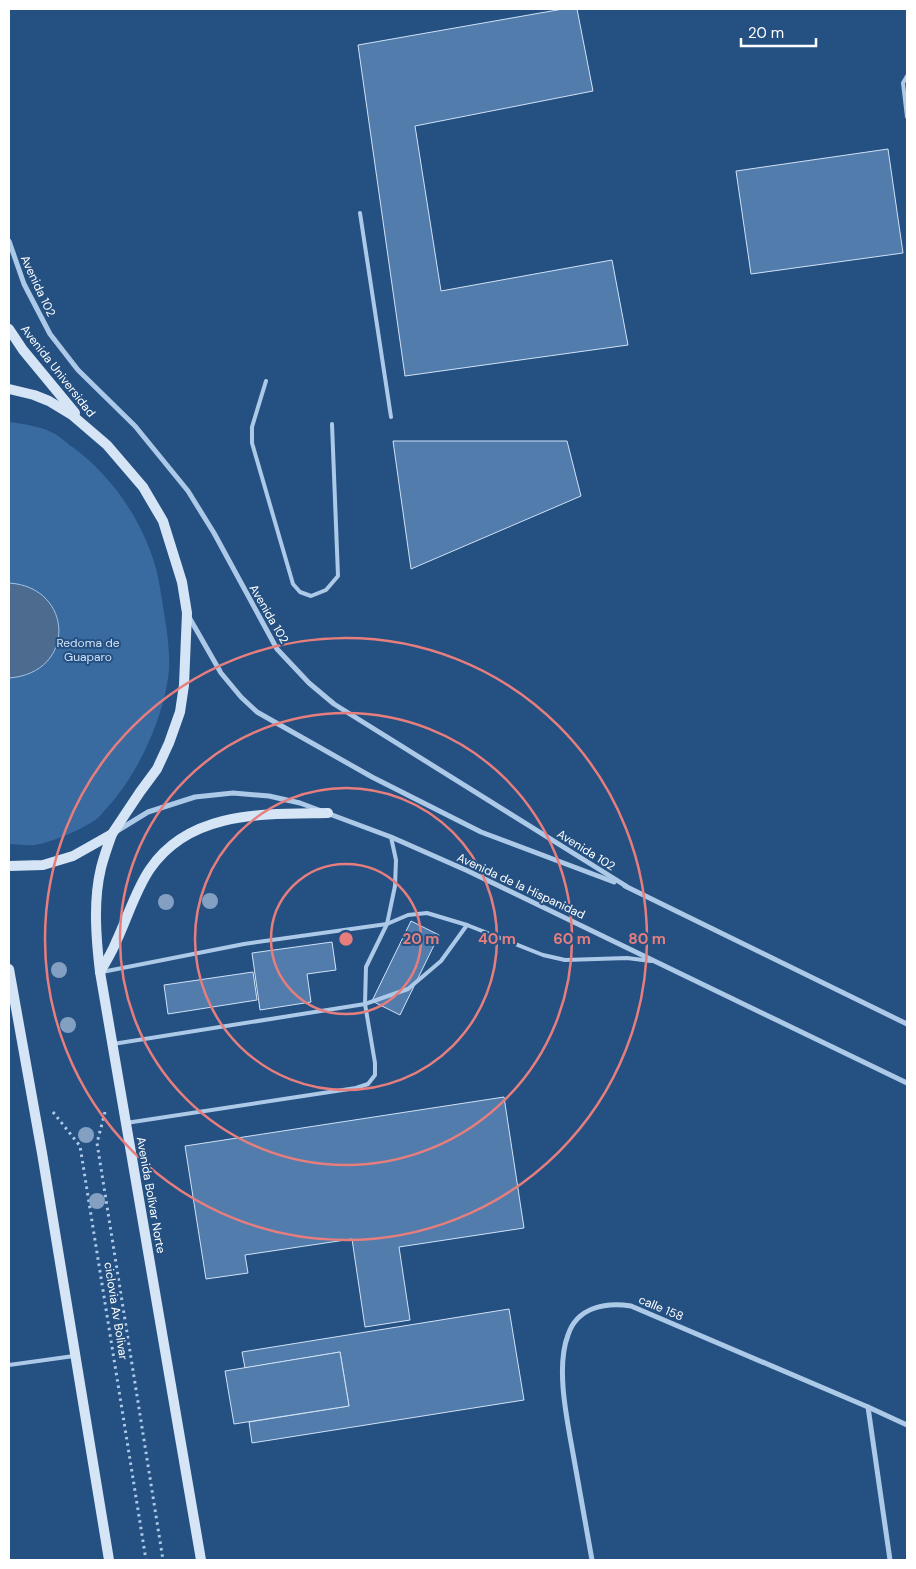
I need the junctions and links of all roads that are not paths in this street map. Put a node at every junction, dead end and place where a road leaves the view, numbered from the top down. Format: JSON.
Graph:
{"nodes":[{"id":1,"x":907,"y":76,"type":"edge"},
{"id":2,"x":907,"y":117,"type":"edge"},
{"id":3,"x":360,"y":213,"type":"dead end"},
{"id":4,"x":9,"y":241,"type":"edge"},
{"id":5,"x":9,"y":329,"type":"edge"},
{"id":6,"x":266,"y":381,"type":"dead end"},
{"id":7,"x":9,"y":389,"type":"edge"},
{"id":8,"x":392,"y":417,"type":"dead end"},
{"id":9,"x":332,"y":424,"type":"dead end"},
{"id":10,"x":87,"y":428,"type":"junction"},
{"id":11,"x":187,"y":613,"type":"junction"},
{"id":12,"x":328,"y":813,"type":"junction"},
{"id":13,"x":112,"y":834,"type":"junction"},
{"id":14,"x":391,"y":837,"type":"junction"},
{"id":15,"x":9,"y":866,"type":"edge"},
{"id":16,"x":626,"y":886,"type":"junction"},
{"id":17,"x":387,"y":924,"type":"junction"},
{"id":18,"x":467,"y":924,"type":"junction"},
{"id":19,"x":655,"y":961,"type":"junction"},
{"id":20,"x":9,"y":969,"type":"edge"},
{"id":21,"x":100,"y":972,"type":"junction"},
{"id":22,"x":365,"y":1004,"type":"junction"},
{"id":23,"x":907,"y":1024,"type":"edge"},
{"id":24,"x":113,"y":1044,"type":"junction"},
{"id":25,"x":907,"y":1083,"type":"edge"},
{"id":26,"x":126,"y":1123,"type":"junction"},
{"id":27,"x":76,"y":1356,"type":"junction"},
{"id":28,"x":9,"y":1365,"type":"edge"},
{"id":29,"x":868,"y":1407,"type":"junction"},
{"id":30,"x":907,"y":1425,"type":"edge"},
{"id":31,"x":108,"y":1560,"type":"edge"},
{"id":32,"x":201,"y":1560,"type":"edge"},
{"id":33,"x":592,"y":1560,"type":"edge"},
{"id":34,"x":890,"y":1560,"type":"edge"}],
"edges":[{"from":1,"to":2,"type":"lane"},
{"from":3,"to":8,"type":"lane"},
{"from":4,"to":16,"type":"street","name":"Avenida 102"},
{"from":5,"to":10,"type":"main road","name":"Avenida Universidad"},
{"from":6,"to":9,"type":"lane"},
{"from":7,"to":10,"type":"main road"},
{"from":10,"to":11,"type":"main road"},
{"from":11,"to":13,"type":"main road"},
{"from":11,"to":16,"type":"street"},
{"from":12,"to":13,"type":"street","name":"Avenida de la Hispanidad"},
{"from":12,"to":14,"type":"street","name":"Avenida de la Hispanidad"},
{"from":12,"to":21,"type":"main road"},
{"from":13,"to":15,"type":"main road"},
{"from":13,"to":21,"type":"main road","name":"Avenida Bolívar Norte"},
{"from":14,"to":17,"type":"lane"},
{"from":14,"to":19,"type":"street","name":"Avenida de la Hispanidad"},
{"from":16,"to":23,"type":"street"},
{"from":17,"to":18,"type":"lane"},
{"from":17,"to":21,"type":"lane"},
{"from":17,"to":22,"type":"lane"},
{"from":18,"to":19,"type":"lane"},
{"from":18,"to":22,"type":"lane"},
{"from":19,"to":25,"type":"street","name":"Avenida de la Hispanidad"},
{"from":20,"to":27,"type":"main road"},
{"from":21,"to":24,"type":"main road","name":"Avenida Bolívar Norte"},
{"from":22,"to":24,"type":"lane"},
{"from":22,"to":26,"type":"lane"},
{"from":24,"to":26,"type":"main road","name":"Avenida Bolívar Norte"},
{"from":26,"to":32,"type":"main road","name":"Avenida Bolívar Norte"},
{"from":27,"to":28,"type":"lane"},
{"from":27,"to":31,"type":"main road"},
{"from":29,"to":30,"type":"street","name":"calle 158"},
{"from":29,"to":33,"type":"street","name":"calle 158"},
{"from":29,"to":34,"type":"street"}]}
